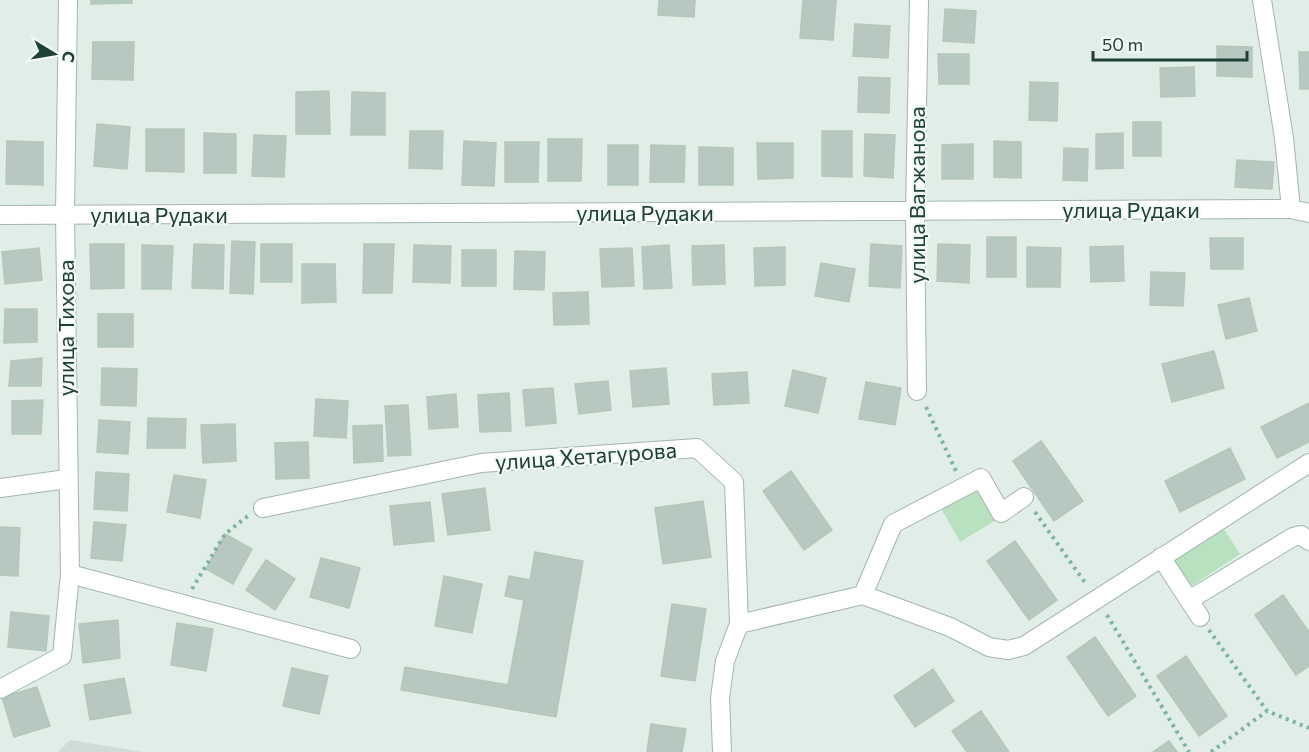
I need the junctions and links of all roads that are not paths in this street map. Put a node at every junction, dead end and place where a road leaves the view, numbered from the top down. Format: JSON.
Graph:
{"nodes":[{"id":1,"x":68,"y":0,"type":"edge"},
{"id":2,"x":919,"y":0,"type":"edge"},
{"id":3,"x":1262,"y":0,"type":"edge"},
{"id":4,"x":1291,"y":209,"type":"junction"},
{"id":5,"x":915,"y":211,"type":"junction"},
{"id":6,"x":1309,"y":213,"type":"edge"},
{"id":7,"x":0,"y":215,"type":"edge"},
{"id":8,"x":65,"y":215,"type":"junction"},
{"id":9,"x":917,"y":391,"type":"road end"},
{"id":10,"x":1309,"y":463,"type":"edge"},
{"id":11,"x":67,"y":479,"type":"junction"},
{"id":12,"x":0,"y":488,"type":"edge"},
{"id":13,"x":1024,"y":497,"type":"road end"},
{"id":14,"x":263,"y":508,"type":"road end"},
{"id":15,"x":1309,"y":541,"type":"edge"},
{"id":16,"x":1161,"y":557,"type":"junction"},
{"id":17,"x":70,"y":574,"type":"junction"},
{"id":18,"x":863,"y":595,"type":"junction"},
{"id":19,"x":1189,"y":600,"type":"junction"},
{"id":20,"x":1200,"y":617,"type":"road end"},
{"id":21,"x":739,"y":624,"type":"junction"},
{"id":22,"x":351,"y":649,"type":"dead end"},
{"id":23,"x":0,"y":689,"type":"edge"},
{"id":24,"x":722,"y":752,"type":"edge"}],
"edges":[{"from":1,"to":8,"type":"street","name":"улица Тихова"},
{"from":2,"to":5,"type":"street","name":"улица Вагжанова"},
{"from":3,"to":4,"type":"street"},
{"from":4,"to":5,"type":"street","name":"улица Рудаки"},
{"from":4,"to":6,"type":"street","name":"улица Рудаки"},
{"from":5,"to":8,"type":"street","name":"улица Рудаки"},
{"from":5,"to":9,"type":"street","name":"улица Вагжанова"},
{"from":7,"to":8,"type":"street","name":"улица Рудаки"},
{"from":8,"to":11,"type":"street","name":"улица Тихова"},
{"from":10,"to":16,"type":"street"},
{"from":11,"to":12,"type":"street"},
{"from":11,"to":17,"type":"street","name":"улица Тихова"},
{"from":13,"to":18,"type":"street"},
{"from":14,"to":21,"type":"street","name":"улица Хетагурова"},
{"from":15,"to":19,"type":"street"},
{"from":16,"to":18,"type":"street"},
{"from":16,"to":19,"type":"street"},
{"from":17,"to":22,"type":"street"},
{"from":17,"to":23,"type":"street","name":"улица Тихова"},
{"from":18,"to":21,"type":"street"},
{"from":19,"to":20,"type":"street"},
{"from":21,"to":24,"type":"street","name":"улица Хетагурова"}]}
